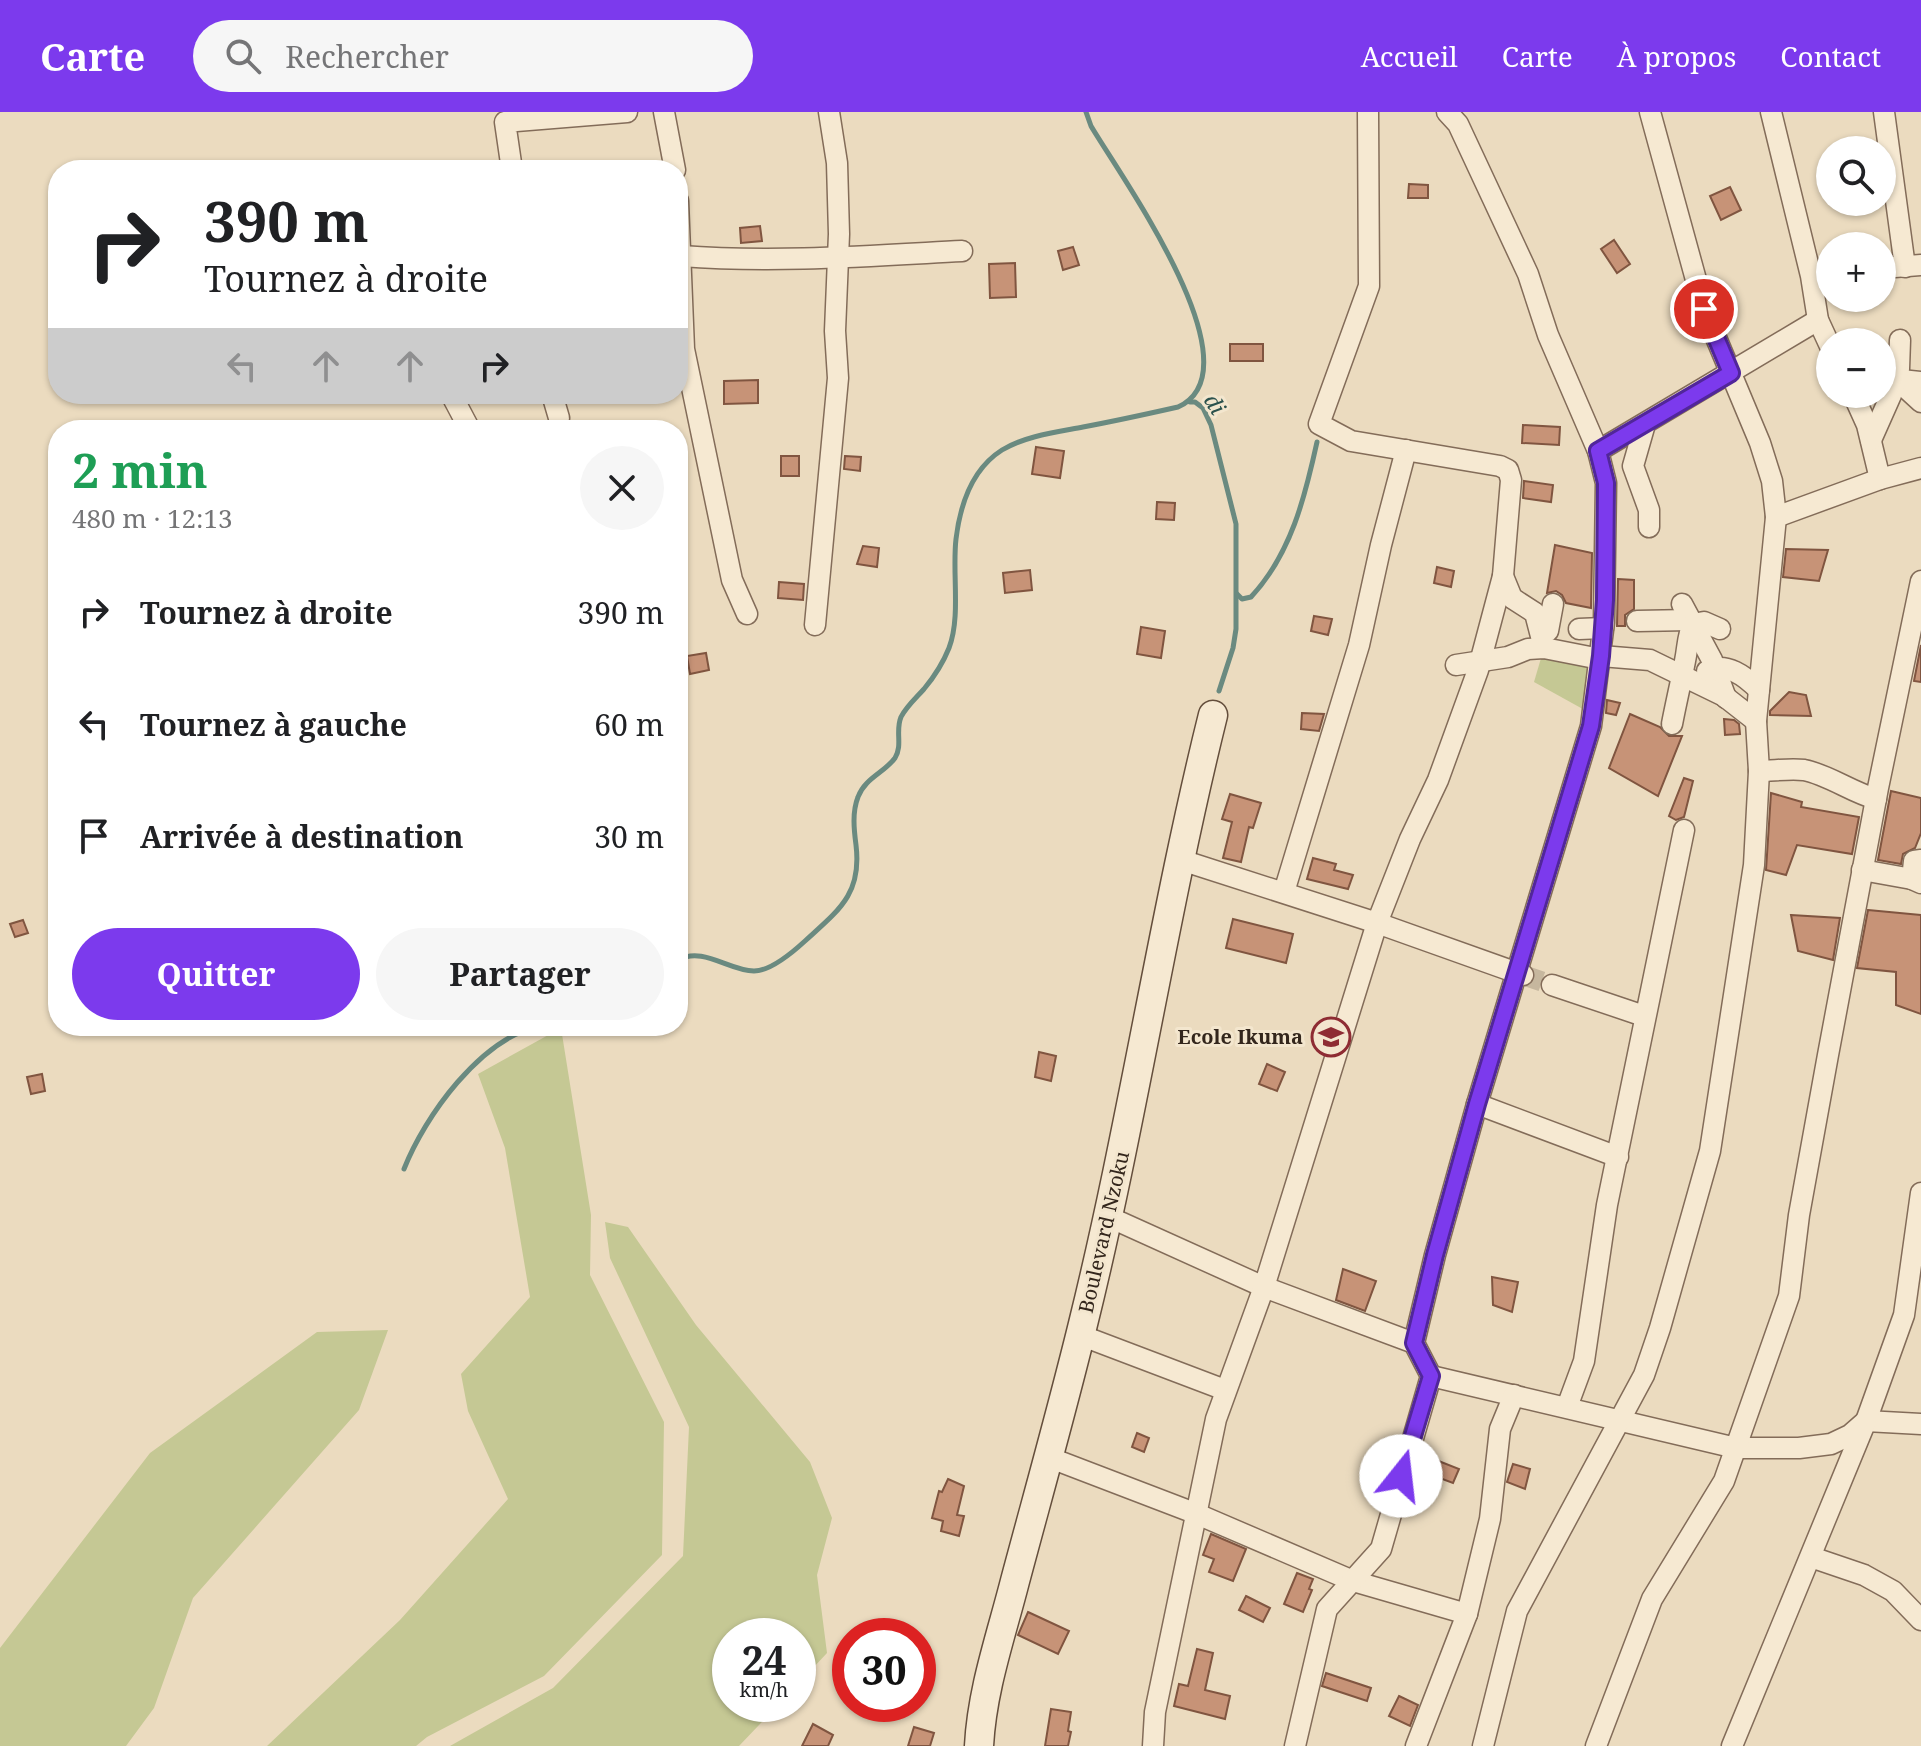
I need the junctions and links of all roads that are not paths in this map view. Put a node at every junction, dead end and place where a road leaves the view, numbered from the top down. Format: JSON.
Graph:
{"nodes":[{"id":1,"x":627,"y":112,"type":"edge"},
{"id":2,"x":664,"y":112,"type":"edge"},
{"id":3,"x":829,"y":112,"type":"edge"},
{"id":4,"x":1368,"y":112,"type":"edge"},
{"id":5,"x":1447,"y":112,"type":"edge"},
{"id":6,"x":1650,"y":112,"type":"edge"},
{"id":7,"x":1771,"y":112,"type":"edge"},
{"id":8,"x":1884,"y":112,"type":"edge"},
{"id":9,"x":511,"y":160,"type":"edge"},
{"id":10,"x":673,"y":160,"type":"edge"},
{"id":11,"x":962,"y":251,"type":"dead end"},
{"id":12,"x":688,"y":256,"type":"edge"},
{"id":13,"x":838,"y":258,"type":"junction"},
{"id":14,"x":1816,"y":261,"type":"edge"},
{"id":15,"x":1913,"y":266,"type":"edge"},
{"id":16,"x":1818,"y":312,"type":"edge"},
{"id":17,"x":1818,"y":320,"type":"junction"},
{"id":18,"x":1822,"y":328,"type":"edge"},
{"id":19,"x":1900,"y":340,"type":"dead end"},
{"id":20,"x":688,"y":368,"type":"edge"},
{"id":21,"x":1731,"y":373,"type":"junction"},
{"id":22,"x":1896,"y":373,"type":"edge"},
{"id":23,"x":1896,"y":380,"type":"edge"},
{"id":24,"x":1921,"y":382,"type":"edge"},
{"id":25,"x":1896,"y":383,"type":"edge"},
{"id":26,"x":1921,"y":402,"type":"edge"},
{"id":27,"x":555,"y":404,"type":"edge"},
{"id":28,"x":1859,"y":408,"type":"edge"},
{"id":29,"x":1885,"y":408,"type":"edge"},
{"id":30,"x":559,"y":418,"type":"dead end"},
{"id":31,"x":1645,"y":424,"type":"junction"},
{"id":32,"x":1871,"y":440,"type":"junction"},
{"id":33,"x":1406,"y":450,"type":"junction"},
{"id":34,"x":1598,"y":451,"type":"junction"},
{"id":35,"x":1921,"y":468,"type":"edge"},
{"id":36,"x":1880,"y":479,"type":"junction"},
{"id":37,"x":1776,"y":517,"type":"junction"},
{"id":38,"x":1649,"y":527,"type":"dead end"},
{"id":39,"x":1503,"y":576,"type":"junction"},
{"id":40,"x":1920,"y":591,"type":"edge"},
{"id":41,"x":1553,"y":604,"type":"dead end"},
{"id":42,"x":747,"y":614,"type":"dead end"},
{"id":43,"x":1688,"y":616,"type":"junction"},
{"id":44,"x":1637,"y":621,"type":"dead end"},
{"id":45,"x":815,"y":625,"type":"dead end"},
{"id":46,"x":1603,"y":628,"type":"junction"},
{"id":47,"x":1579,"y":629,"type":"dead end"},
{"id":48,"x":1720,"y":629,"type":"dead end"},
{"id":49,"x":1546,"y":636,"type":"junction"},
{"id":50,"x":1508,"y":657,"type":"junction"},
{"id":51,"x":1600,"y":658,"type":"junction"},
{"id":52,"x":1480,"y":662,"type":"junction"},
{"id":53,"x":1456,"y":665,"type":"dead end"},
{"id":54,"x":1715,"y":667,"type":"junction"},
{"id":55,"x":1680,"y":675,"type":"junction"},
{"id":56,"x":1759,"y":690,"type":"junction"},
{"id":57,"x":1726,"y":698,"type":"junction"},
{"id":58,"x":1467,"y":699,"type":"junction"},
{"id":59,"x":1213,"y":715,"type":"dead end"},
{"id":60,"x":1756,"y":721,"type":"junction"},
{"id":61,"x":1672,"y":724,"type":"dead end"},
{"id":62,"x":1759,"y":771,"type":"junction"},
{"id":63,"x":1876,"y":799,"type":"junction"},
{"id":64,"x":1684,"y":830,"type":"dead end"},
{"id":65,"x":1178,"y":859,"type":"junction"},
{"id":66,"x":1921,"y":860,"type":"edge"},
{"id":67,"x":1862,"y":870,"type":"junction"},
{"id":68,"x":1916,"y":881,"type":"edge"},
{"id":69,"x":1284,"y":892,"type":"junction"},
{"id":70,"x":1377,"y":923,"type":"junction"},
{"id":71,"x":1519,"y":974,"type":"junction"},
{"id":72,"x":1552,"y":985,"type":"tunnel mouth"},
{"id":73,"x":1644,"y":1016,"type":"junction"},
{"id":74,"x":1477,"y":1104,"type":"junction"},
{"id":75,"x":1618,"y":1157,"type":"junction"},
{"id":76,"x":1921,"y":1193,"type":"edge"},
{"id":77,"x":1109,"y":1217,"type":"junction"},
{"id":78,"x":1264,"y":1287,"type":"junction"},
{"id":79,"x":1080,"y":1335,"type":"junction"},
{"id":80,"x":1414,"y":1343,"type":"junction"},
{"id":81,"x":1431,"y":1376,"type":"junction"},
{"id":82,"x":1225,"y":1390,"type":"junction"},
{"id":83,"x":1514,"y":1395,"type":"junction"},
{"id":84,"x":1567,"y":1407,"type":"junction"},
{"id":85,"x":1619,"y":1420,"type":"junction"},
{"id":86,"x":1866,"y":1421,"type":"junction"},
{"id":87,"x":1921,"y":1424,"type":"edge"},
{"id":88,"x":1736,"y":1448,"type":"junction"},
{"id":89,"x":1048,"y":1457,"type":"junction"},
{"id":90,"x":1197,"y":1514,"type":"junction"},
{"id":91,"x":1811,"y":1557,"type":"junction"},
{"id":92,"x":1353,"y":1581,"type":"junction"},
{"id":93,"x":1467,"y":1614,"type":"junction"},
{"id":94,"x":1921,"y":1620,"type":"edge"},
{"id":95,"x":979,"y":1746,"type":"edge"},
{"id":96,"x":1153,"y":1746,"type":"edge"},
{"id":97,"x":1295,"y":1746,"type":"edge"},
{"id":98,"x":1416,"y":1746,"type":"edge"},
{"id":99,"x":1483,"y":1746,"type":"edge"},
{"id":100,"x":1596,"y":1746,"type":"edge"},
{"id":101,"x":1732,"y":1746,"type":"edge"}],
"edges":[{"from":1,"to":9,"type":"street"},
{"from":2,"to":10,"type":"street"},
{"from":3,"to":13,"type":"street"},
{"from":4,"to":33,"type":"street"},
{"from":5,"to":34,"type":"street"},
{"from":6,"to":21,"type":"street"},
{"from":7,"to":14,"type":"street"},
{"from":8,"to":15,"type":"street"},
{"from":11,"to":13,"type":"street"},
{"from":12,"to":13,"type":"street"},
{"from":13,"to":45,"type":"street"},
{"from":16,"to":17,"type":"street"},
{"from":17,"to":18,"type":"street"},
{"from":17,"to":21,"type":"street"},
{"from":19,"to":22,"type":"street"},
{"from":20,"to":42,"type":"street"},
{"from":21,"to":31,"type":"street"},
{"from":21,"to":37,"type":"street"},
{"from":23,"to":24,"type":"street"},
{"from":25,"to":26,"type":"street"},
{"from":27,"to":30,"type":"street"},
{"from":28,"to":32,"type":"street"},
{"from":29,"to":32,"type":"street"},
{"from":31,"to":34,"type":"street"},
{"from":31,"to":38,"type":"street"},
{"from":32,"to":36,"type":"street"},
{"from":33,"to":39,"type":"street"},
{"from":33,"to":69,"type":"street"},
{"from":34,"to":46,"type":"street"},
{"from":35,"to":36,"type":"street"},
{"from":36,"to":37,"type":"street"},
{"from":37,"to":56,"type":"street"},
{"from":39,"to":49,"type":"street"},
{"from":39,"to":52,"type":"street"},
{"from":40,"to":63,"type":"street"},
{"from":41,"to":49,"type":"street"},
{"from":43,"to":44,"type":"street"},
{"from":43,"to":48,"type":"street"},
{"from":43,"to":54,"type":"street"},
{"from":43,"to":55,"type":"street"},
{"from":46,"to":47,"type":"street"},
{"from":46,"to":51,"type":"street"},
{"from":49,"to":50,"type":"street"},
{"from":49,"to":51,"type":"street"},
{"from":50,"to":52,"type":"street"},
{"from":50,"to":58,"type":"street"},
{"from":51,"to":55,"type":"street"},
{"from":51,"to":71,"type":"street"},
{"from":52,"to":53,"type":"street"},
{"from":52,"to":58,"type":"street"},
{"from":54,"to":55,"type":"street"},
{"from":54,"to":56,"type":"street"},
{"from":54,"to":57,"type":"street"},
{"from":55,"to":57,"type":"street"},
{"from":55,"to":61,"type":"street"},
{"from":56,"to":60,"type":"street"},
{"from":57,"to":60,"type":"street"},
{"from":58,"to":70,"type":"street"},
{"from":59,"to":65,"type":"street","name":"Boulevard Nzoku"},
{"from":60,"to":62,"type":"street"},
{"from":62,"to":63,"type":"street"},
{"from":62,"to":85,"type":"street"},
{"from":63,"to":67,"type":"street"},
{"from":64,"to":73,"type":"street"},
{"from":65,"to":69,"type":"street"},
{"from":65,"to":77,"type":"street","name":"Boulevard Nzoku"},
{"from":66,"to":68,"type":"street"},
{"from":67,"to":68,"type":"street"},
{"from":67,"to":88,"type":"street"},
{"from":69,"to":70,"type":"street"},
{"from":70,"to":71,"type":"street"},
{"from":70,"to":78,"type":"street"},
{"from":71,"to":74,"type":"street"},
{"from":72,"to":73,"type":"street"},
{"from":73,"to":75,"type":"street"},
{"from":74,"to":75,"type":"street"},
{"from":74,"to":80,"type":"street"},
{"from":75,"to":84,"type":"street"},
{"from":76,"to":86,"type":"street"},
{"from":77,"to":78,"type":"street"},
{"from":77,"to":79,"type":"street","name":"Boulevard Nzoku"},
{"from":78,"to":80,"type":"street"},
{"from":78,"to":82,"type":"street"},
{"from":79,"to":82,"type":"street"},
{"from":79,"to":89,"type":"street","name":"Boulevard Nzoku"},
{"from":80,"to":81,"type":"street"},
{"from":81,"to":83,"type":"street"},
{"from":81,"to":92,"type":"street"},
{"from":82,"to":90,"type":"street"},
{"from":83,"to":84,"type":"street"},
{"from":83,"to":93,"type":"street"},
{"from":84,"to":85,"type":"street"},
{"from":85,"to":88,"type":"street"},
{"from":85,"to":99,"type":"street"},
{"from":86,"to":87,"type":"street"},
{"from":86,"to":88,"type":"street"},
{"from":86,"to":91,"type":"street"},
{"from":88,"to":100,"type":"street"},
{"from":89,"to":90,"type":"street"},
{"from":89,"to":95,"type":"street","name":"Boulevard Nzoku"},
{"from":90,"to":92,"type":"street"},
{"from":90,"to":96,"type":"street"},
{"from":91,"to":94,"type":"street"},
{"from":91,"to":101,"type":"street"},
{"from":92,"to":93,"type":"street"},
{"from":92,"to":97,"type":"street"},
{"from":93,"to":98,"type":"street"}]}
